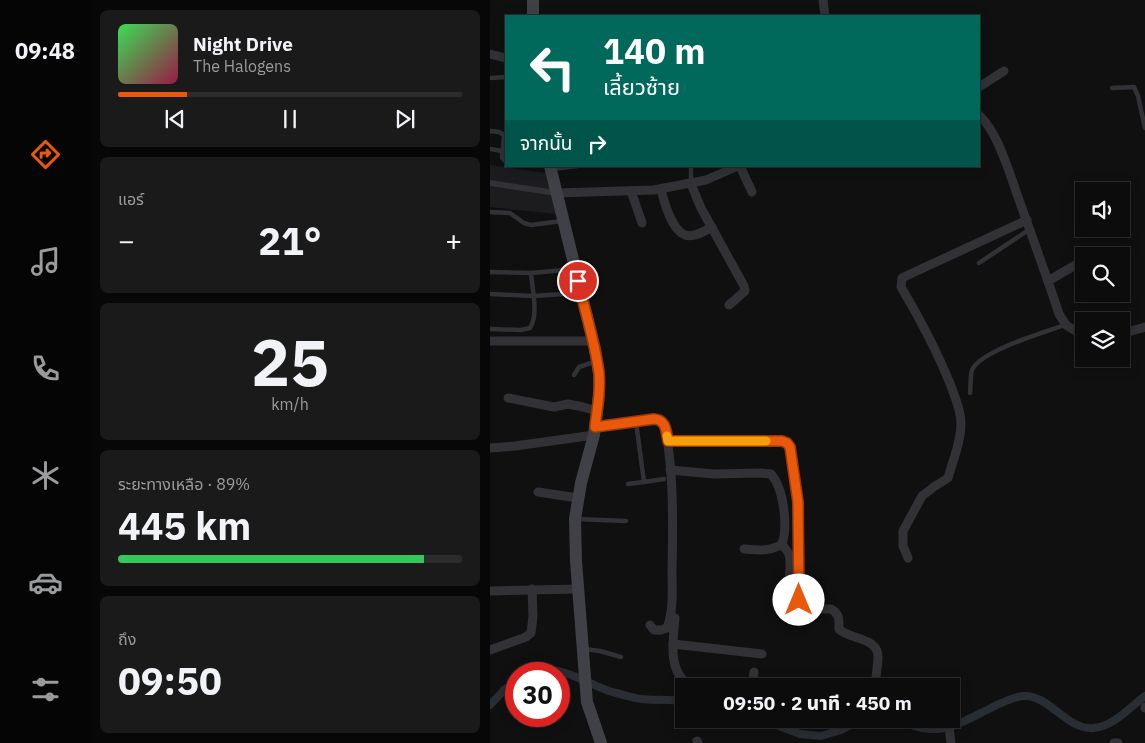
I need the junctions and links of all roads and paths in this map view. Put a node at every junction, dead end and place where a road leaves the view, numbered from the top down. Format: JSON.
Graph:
{"nodes":[{"id":1,"x":533,"y":0,"type":"edge"},
{"id":2,"x":822,"y":0,"type":"edge"},
{"id":3,"x":533,"y":15,"type":"edge"},
{"id":4,"x":825,"y":15,"type":"edge"},
{"id":5,"x":490,"y":54,"type":"edge"},
{"id":6,"x":505,"y":58,"type":"edge"},
{"id":7,"x":1004,"y":71,"type":"dead end"},
{"id":8,"x":505,"y":77,"type":"edge"},
{"id":9,"x":490,"y":78,"type":"edge"},
{"id":10,"x":980,"y":86,"type":"edge"},
{"id":11,"x":1112,"y":88,"type":"dead end"},
{"id":12,"x":980,"y":116,"type":"edge"},
{"id":13,"x":1145,"y":128,"type":"edge"},
{"id":14,"x":490,"y":131,"type":"edge"},
{"id":15,"x":490,"y":150,"type":"edge"},
{"id":16,"x":502,"y":151,"type":"junction"},
{"id":17,"x":505,"y":161,"type":"edge"},
{"id":18,"x":564,"y":167,"type":"edge"},
{"id":19,"x":691,"y":167,"type":"edge"},
{"id":20,"x":737,"y":167,"type":"edge"},
{"id":21,"x":740,"y":167,"type":"edge"},
{"id":22,"x":550,"y":168,"type":"edge"},
{"id":23,"x":490,"y":183,"type":"edge"},
{"id":24,"x":691,"y":184,"type":"junction"},
{"id":25,"x":660,"y":189,"type":"junction"},
{"id":26,"x":631,"y":191,"type":"junction"},
{"id":27,"x":752,"y":192,"type":"dead end"},
{"id":28,"x":556,"y":193,"type":"junction"},
{"id":29,"x":490,"y":212,"type":"edge"},
{"id":30,"x":563,"y":221,"type":"junction"},
{"id":31,"x":642,"y":223,"type":"dead end"},
{"id":32,"x":1028,"y":225,"type":"junction"},
{"id":33,"x":712,"y":227,"type":"junction"},
{"id":34,"x":979,"y":263,"type":"dead end"},
{"id":35,"x":1075,"y":265,"type":"edge"},
{"id":36,"x":575,"y":270,"type":"junction"},
{"id":37,"x":490,"y":272,"type":"edge"},
{"id":38,"x":531,"y":273,"type":"junction"},
{"id":39,"x":1048,"y":281,"type":"junction"},
{"id":40,"x":581,"y":293,"type":"junction"},
{"id":41,"x":490,"y":294,"type":"edge"},
{"id":42,"x":533,"y":296,"type":"junction"},
{"id":43,"x":729,"y":305,"type":"dead end"},
{"id":44,"x":1066,"y":325,"type":"junction"},
{"id":45,"x":1145,"y":326,"type":"edge"},
{"id":46,"x":490,"y":329,"type":"edge"},
{"id":47,"x":1075,"y":330,"type":"edge"},
{"id":48,"x":1130,"y":331,"type":"edge"},
{"id":49,"x":490,"y":341,"type":"edge"},
{"id":50,"x":593,"y":341,"type":"junction"},
{"id":51,"x":597,"y":361,"type":"junction"},
{"id":52,"x":574,"y":375,"type":"dead end"},
{"id":53,"x":970,"y":393,"type":"dead end"},
{"id":54,"x":508,"y":398,"type":"dead end"},
{"id":55,"x":597,"y":411,"type":"junction"},
{"id":56,"x":636,"y":422,"type":"junction"},
{"id":57,"x":595,"y":431,"type":"junction"},
{"id":58,"x":668,"y":441,"type":"junction"},
{"id":59,"x":490,"y":448,"type":"edge"},
{"id":60,"x":670,"y":470,"type":"junction"},
{"id":61,"x":664,"y":479,"type":"dead end"},
{"id":62,"x":644,"y":482,"type":"junction"},
{"id":63,"x":628,"y":484,"type":"dead end"},
{"id":64,"x":538,"y":492,"type":"dead end"},
{"id":65,"x":578,"y":498,"type":"junction"},
{"id":66,"x":575,"y":518,"type":"junction"},
{"id":67,"x":626,"y":522,"type":"dead end"},
{"id":68,"x":782,"y":544,"type":"junction"},
{"id":69,"x":744,"y":549,"type":"dead end"},
{"id":70,"x":908,"y":558,"type":"dead end"},
{"id":71,"x":532,"y":589,"type":"junction"},
{"id":72,"x":579,"y":589,"type":"junction"},
{"id":73,"x":490,"y":591,"type":"edge"},
{"id":74,"x":799,"y":600,"type":"dead end"},
{"id":75,"x":672,"y":605,"type":"junction"},
{"id":76,"x":650,"y":625,"type":"dead end"},
{"id":77,"x":673,"y":644,"type":"junction"},
{"id":78,"x":582,"y":649,"type":"junction"},
{"id":79,"x":490,"y":650,"type":"edge"},
{"id":80,"x":762,"y":654,"type":"dead end"},
{"id":81,"x":621,"y":657,"type":"dead end"},
{"id":82,"x":754,"y":672,"type":"dead end"},
{"id":83,"x":682,"y":678,"type":"edge"},
{"id":84,"x":753,"y":678,"type":"edge"},
{"id":85,"x":876,"y":678,"type":"edge"},
{"id":86,"x":950,"y":728,"type":"edge"},
{"id":87,"x":602,"y":743,"type":"edge"},
{"id":88,"x":951,"y":743,"type":"edge"},
{"id":89,"x":1114,"y":743,"type":"edge"},
{"id":90,"x":1118,"y":743,"type":"edge"}],
"edges":[{"from":1,"to":3,"type":"main road"},
{"from":2,"to":4,"type":"street"},
{"from":5,"to":6,"type":"street"},
{"from":7,"to":10,"type":"street"},
{"from":8,"to":9,"type":"lane"},
{"from":11,"to":13,"type":"lane"},
{"from":12,"to":32,"type":"street"},
{"from":14,"to":16,"type":"lane"},
{"from":15,"to":16,"type":"lane"},
{"from":16,"to":17,"type":"lane"},
{"from":18,"to":22,"type":"lane"},
{"from":19,"to":24,"type":"lane"},
{"from":20,"to":24,"type":"street"},
{"from":21,"to":27,"type":"street"},
{"from":22,"to":28,"type":"main road"},
{"from":23,"to":28,"type":"street"},
{"from":24,"to":25,"type":"street"},
{"from":24,"to":33,"type":"street"},
{"from":25,"to":26,"type":"street"},
{"from":25,"to":33,"type":"street"},
{"from":26,"to":28,"type":"street"},
{"from":26,"to":31,"type":"street"},
{"from":28,"to":30,"type":"main road"},
{"from":29,"to":30,"type":"lane"},
{"from":30,"to":36,"type":"main road"},
{"from":32,"to":34,"type":"lane"},
{"from":32,"to":39,"type":"street"},
{"from":32,"to":70,"type":"street"},
{"from":33,"to":43,"type":"street"},
{"from":35,"to":39,"type":"street"},
{"from":36,"to":38,"type":"lane"},
{"from":36,"to":40,"type":"main road"},
{"from":37,"to":38,"type":"lane"},
{"from":38,"to":42,"type":"lane"},
{"from":39,"to":44,"type":"street"},
{"from":40,"to":42,"type":"lane"},
{"from":40,"to":50,"type":"main road"},
{"from":41,"to":42,"type":"lane"},
{"from":42,"to":46,"type":"lane"},
{"from":44,"to":47,"type":"street"},
{"from":44,"to":53,"type":"lane"},
{"from":45,"to":48,"type":"street"},
{"from":49,"to":50,"type":"street"},
{"from":50,"to":51,"type":"main road"},
{"from":51,"to":52,"type":"lane"},
{"from":51,"to":55,"type":"main road"},
{"from":54,"to":55,"type":"street"},
{"from":55,"to":57,"type":"main road"},
{"from":56,"to":57,"type":"street"},
{"from":56,"to":58,"type":"street"},
{"from":56,"to":62,"type":"lane"},
{"from":57,"to":59,"type":"street"},
{"from":57,"to":65,"type":"main road"},
{"from":58,"to":60,"type":"street"},
{"from":58,"to":74,"type":"street"},
{"from":60,"to":68,"type":"street"},
{"from":60,"to":75,"type":"street"},
{"from":61,"to":62,"type":"lane"},
{"from":62,"to":63,"type":"lane"},
{"from":64,"to":65,"type":"street"},
{"from":65,"to":66,"type":"main road"},
{"from":66,"to":67,"type":"lane"},
{"from":66,"to":72,"type":"main road"},
{"from":68,"to":69,"type":"street"},
{"from":68,"to":85,"type":"street"},
{"from":71,"to":72,"type":"street"},
{"from":71,"to":73,"type":"street"},
{"from":71,"to":79,"type":"street"},
{"from":72,"to":78,"type":"main road"},
{"from":75,"to":76,"type":"street"},
{"from":75,"to":77,"type":"street"},
{"from":77,"to":80,"type":"street"},
{"from":77,"to":83,"type":"street"},
{"from":78,"to":81,"type":"lane"},
{"from":78,"to":87,"type":"main road"},
{"from":82,"to":84,"type":"street"},
{"from":86,"to":88,"type":"street"},
{"from":89,"to":90,"type":"street"}]}
